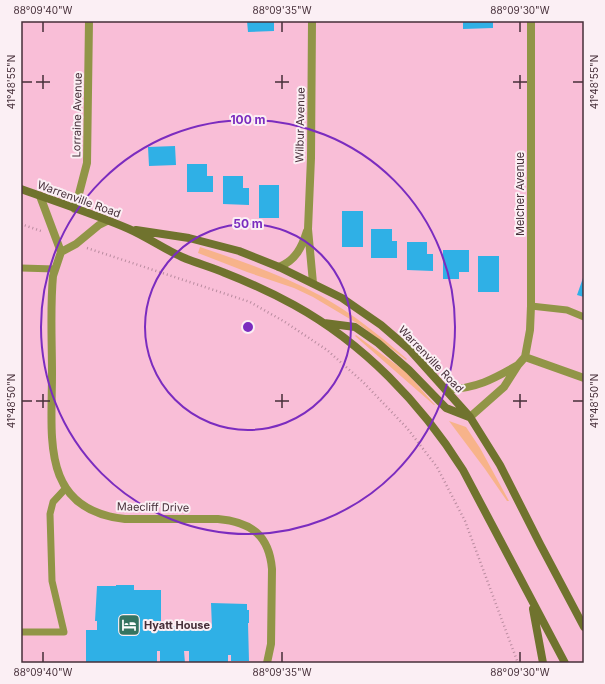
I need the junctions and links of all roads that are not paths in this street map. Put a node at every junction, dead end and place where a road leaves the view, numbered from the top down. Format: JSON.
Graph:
{"nodes":[{"id":1,"x":89,"y":21,"type":"edge"},
{"id":2,"x":312,"y":21,"type":"edge"},
{"id":3,"x":531,"y":21,"type":"edge"},
{"id":4,"x":21,"y":189,"type":"edge"},
{"id":5,"x":40,"y":196,"type":"junction"},
{"id":6,"x":75,"y":209,"type":"junction"},
{"id":7,"x":107,"y":221,"type":"junction"},
{"id":8,"x":308,"y":229,"type":"junction"},
{"id":9,"x":130,"y":230,"type":"junction"},
{"id":10,"x":61,"y":252,"type":"junction"},
{"id":11,"x":279,"y":267,"type":"junction"},
{"id":12,"x":21,"y":268,"type":"edge"},
{"id":13,"x":55,"y":269,"type":"junction"},
{"id":14,"x":313,"y":284,"type":"junction"},
{"id":15,"x":531,"y":306,"type":"junction"},
{"id":16,"x":584,"y":317,"type":"edge"},
{"id":17,"x":323,"y":323,"type":"junction"},
{"id":18,"x":525,"y":357,"type":"junction"},
{"id":19,"x":518,"y":365,"type":"junction"},
{"id":20,"x":584,"y":378,"type":"edge"},
{"id":21,"x":446,"y":390,"type":"junction"},
{"id":22,"x":470,"y":417,"type":"junction"},
{"id":23,"x":66,"y":488,"type":"junction"},
{"id":24,"x":531,"y":600,"type":"junction"},
{"id":25,"x":584,"y":625,"type":"edge"},
{"id":26,"x":21,"y":632,"type":"edge"},
{"id":27,"x":267,"y":663,"type":"edge"},
{"id":28,"x":543,"y":663,"type":"edge"},
{"id":29,"x":565,"y":663,"type":"edge"}],
"edges":[{"from":1,"to":6,"type":"street","name":"Lorraine Avenue"},
{"from":2,"to":8,"type":"street","name":"Wilbur Avenue"},
{"from":3,"to":15,"type":"street","name":"Melcher Avenue"},
{"from":4,"to":5,"type":"main road","name":"Warrenville Road"},
{"from":5,"to":6,"type":"main road","name":"Warrenville Road"},
{"from":5,"to":10,"type":"street"},
{"from":6,"to":7,"type":"main road","name":"Warrenville Road"},
{"from":7,"to":9,"type":"main road","name":"Warrenville Road"},
{"from":7,"to":10,"type":"street"},
{"from":8,"to":11,"type":"street","name":"Wilbur Avenue"},
{"from":8,"to":14,"type":"street","name":"Wilbur Avenue"},
{"from":9,"to":11,"type":"main road","name":"Warrenville Road"},
{"from":9,"to":17,"type":"main road","name":"Warrenville Road"},
{"from":10,"to":13,"type":"street","name":"Maecliff Drive"},
{"from":11,"to":14,"type":"main road","name":"Warrenville Road"},
{"from":12,"to":13,"type":"lane"},
{"from":13,"to":23,"type":"street","name":"Maecliff Drive"},
{"from":14,"to":21,"type":"main road","name":"Warrenville Road"},
{"from":15,"to":16,"type":"lane"},
{"from":15,"to":18,"type":"street","name":"Melcher Avenue"},
{"from":17,"to":22,"type":"main road"},
{"from":17,"to":24,"type":"main road","name":"Warrenville Road"},
{"from":18,"to":19,"type":"street"},
{"from":18,"to":20,"type":"street"},
{"from":19,"to":21,"type":"street"},
{"from":19,"to":22,"type":"street"},
{"from":21,"to":22,"type":"main road","name":"Warrenville Road"},
{"from":22,"to":25,"type":"main road","name":"Warrenville Road"},
{"from":23,"to":26,"type":"lane"},
{"from":23,"to":27,"type":"street","name":"Maecliff Drive"},
{"from":24,"to":28,"type":"main road"},
{"from":24,"to":29,"type":"main road","name":"Warrenville Road"}]}
